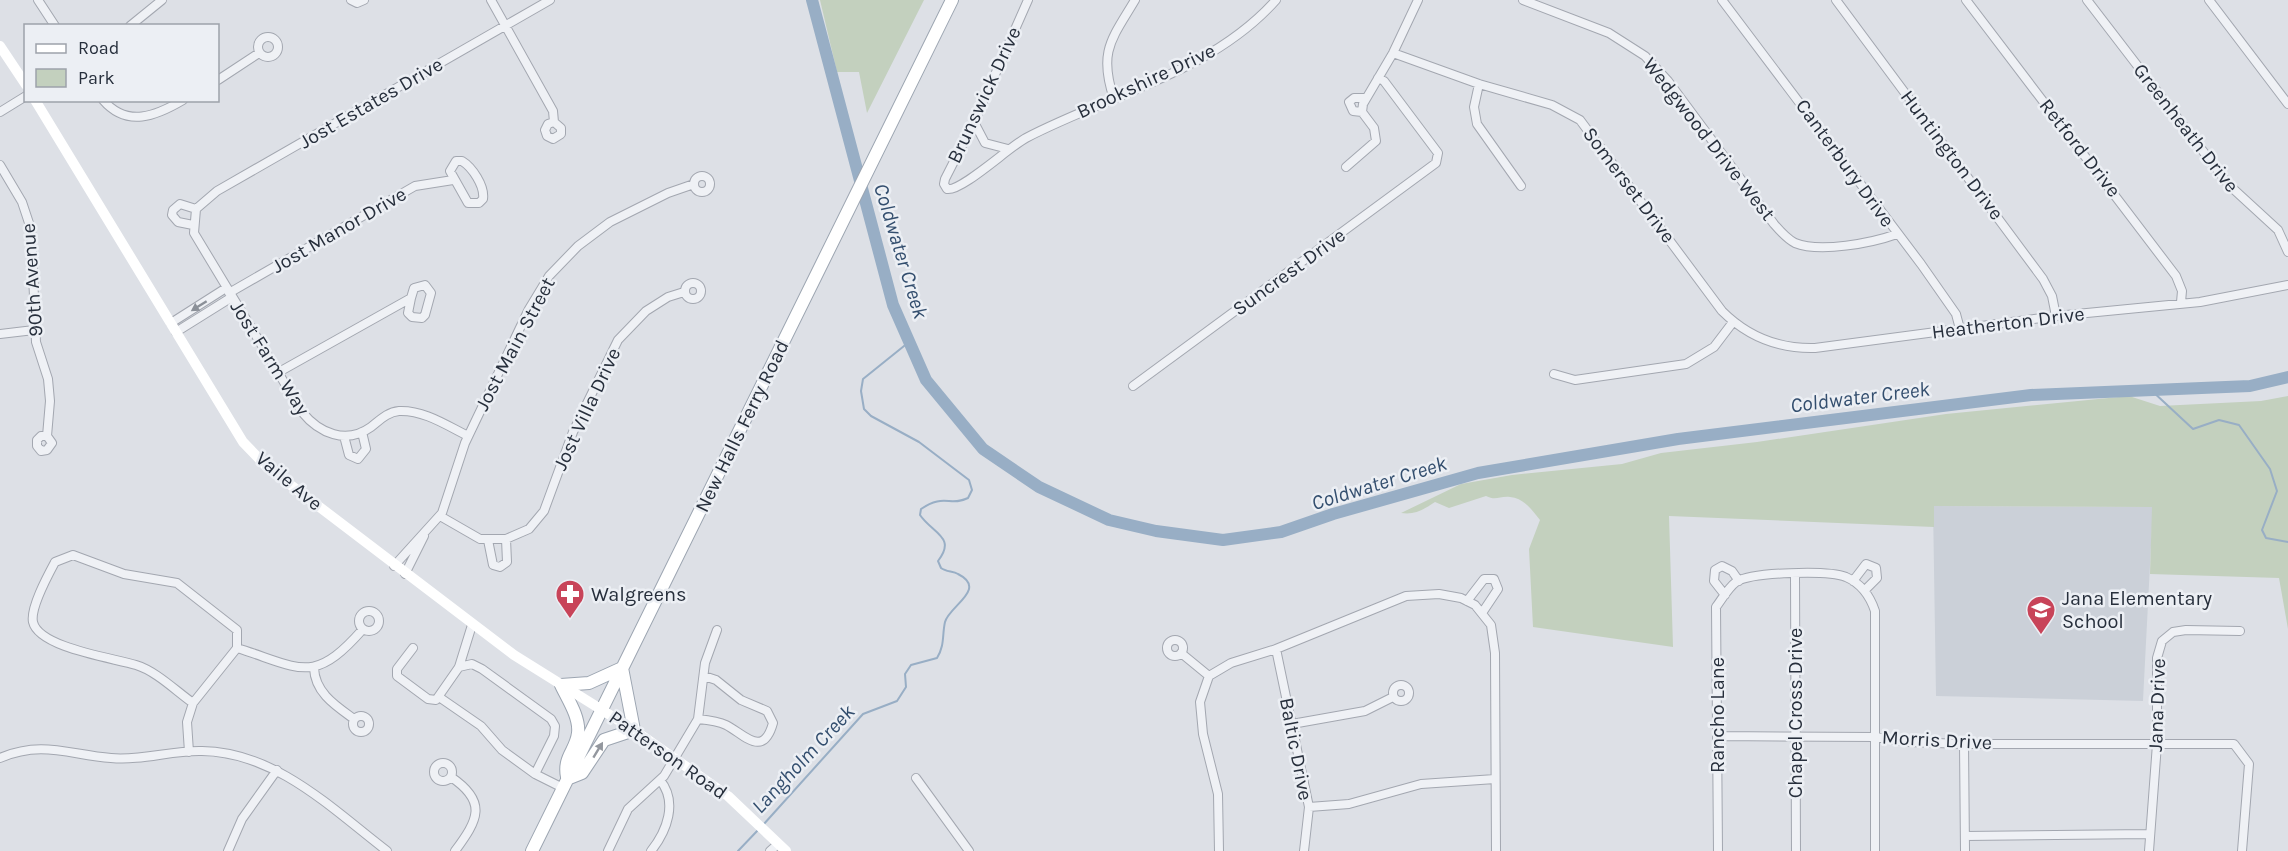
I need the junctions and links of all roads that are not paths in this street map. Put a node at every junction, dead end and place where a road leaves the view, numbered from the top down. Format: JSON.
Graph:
{"nodes":[{"id":1,"x":38,"y":0,"type":"edge"},
{"id":2,"x":162,"y":0,"type":"edge"},
{"id":3,"x":351,"y":0,"type":"edge"},
{"id":4,"x":364,"y":0,"type":"edge"},
{"id":5,"x":491,"y":0,"type":"edge"},
{"id":6,"x":550,"y":0,"type":"edge"},
{"id":7,"x":952,"y":0,"type":"edge"},
{"id":8,"x":1028,"y":0,"type":"edge"},
{"id":9,"x":1135,"y":0,"type":"edge"},
{"id":10,"x":1276,"y":0,"type":"edge"},
{"id":11,"x":1418,"y":0,"type":"edge"},
{"id":12,"x":1523,"y":0,"type":"edge"},
{"id":13,"x":1722,"y":0,"type":"edge"},
{"id":14,"x":1836,"y":0,"type":"edge"},
{"id":15,"x":1966,"y":0,"type":"edge"},
{"id":16,"x":2087,"y":0,"type":"edge"},
{"id":17,"x":2209,"y":0,"type":"edge"},
{"id":18,"x":54,"y":24,"type":"edge"},
{"id":19,"x":132,"y":24,"type":"edge"},
{"id":20,"x":506,"y":25,"type":"junction"},
{"id":21,"x":0,"y":46,"type":"edge"},
{"id":22,"x":259,"y":52,"type":"dead end"},
{"id":23,"x":1393,"y":52,"type":"junction"},
{"id":24,"x":1378,"y":78,"type":"junction"},
{"id":25,"x":219,"y":79,"type":"edge"},
{"id":26,"x":24,"y":82,"type":"edge"},
{"id":27,"x":1479,"y":84,"type":"junction"},
{"id":28,"x":24,"y":97,"type":"edge"},
{"id":29,"x":1366,"y":98,"type":"junction"},
{"id":30,"x":1114,"y":99,"type":"junction"},
{"id":31,"x":36,"y":102,"type":"edge"},
{"id":32,"x":105,"y":102,"type":"edge"},
{"id":33,"x":180,"y":102,"type":"edge"},
{"id":34,"x":2288,"y":104,"type":"edge"},
{"id":35,"x":0,"y":112,"type":"edge"},
{"id":36,"x":1362,"y":112,"type":"junction"},
{"id":37,"x":554,"y":122,"type":"dead end"},
{"id":38,"x":974,"y":122,"type":"junction"},
{"id":39,"x":1008,"y":149,"type":"junction"},
{"id":40,"x":0,"y":165,"type":"edge"},
{"id":41,"x":1346,"y":166,"type":"dead end"},
{"id":42,"x":453,"y":180,"type":"junction"},
{"id":43,"x":694,"y":184,"type":"dead end"},
{"id":44,"x":1521,"y":186,"type":"dead end"},
{"id":45,"x":947,"y":189,"type":"joint"},
{"id":46,"x":196,"y":209,"type":"junction"},
{"id":47,"x":193,"y":225,"type":"junction"},
{"id":48,"x":1897,"y":234,"type":"junction"},
{"id":49,"x":2288,"y":252,"type":"edge"},
{"id":50,"x":2288,"y":285,"type":"edge"},
{"id":51,"x":684,"y":292,"type":"dead end"},
{"id":52,"x":229,"y":293,"type":"junction"},
{"id":53,"x":411,"y":298,"type":"dead end"},
{"id":54,"x":2181,"y":302,"type":"junction"},
{"id":55,"x":2055,"y":316,"type":"junction"},
{"id":56,"x":1733,"y":322,"type":"junction"},
{"id":57,"x":173,"y":327,"type":"junction"},
{"id":58,"x":1960,"y":329,"type":"junction"},
{"id":59,"x":34,"y":330,"type":"junction"},
{"id":60,"x":0,"y":334,"type":"edge"},
{"id":61,"x":279,"y":372,"type":"junction"},
{"id":62,"x":1554,"y":374,"type":"dead end"},
{"id":63,"x":1133,"y":386,"type":"dead end"},
{"id":64,"x":363,"y":432,"type":"junction"},
{"id":65,"x":47,"y":436,"type":"dead end"},
{"id":66,"x":344,"y":436,"type":"junction"},
{"id":67,"x":468,"y":436,"type":"junction"},
{"id":68,"x":440,"y":516,"type":"junction"},
{"id":69,"x":424,"y":536,"type":"junction"},
{"id":70,"x":506,"y":539,"type":"junction"},
{"id":71,"x":488,"y":540,"type":"junction"},
{"id":72,"x":394,"y":566,"type":"junction"},
{"id":73,"x":405,"y":574,"type":"junction"},
{"id":74,"x":1795,"y":574,"type":"junction"},
{"id":75,"x":1853,"y":581,"type":"junction"},
{"id":76,"x":1736,"y":582,"type":"junction"},
{"id":77,"x":1865,"y":590,"type":"junction"},
{"id":78,"x":1725,"y":595,"type":"junction"},
{"id":79,"x":1467,"y":601,"type":"junction"},
{"id":80,"x":1482,"y":613,"type":"junction"},
{"id":81,"x":472,"y":625,"type":"junction"},
{"id":82,"x":363,"y":629,"type":"dead end"},
{"id":83,"x":717,"y":630,"type":"dead end"},
{"id":84,"x":2240,"y":630,"type":"dead end"},
{"id":85,"x":237,"y":648,"type":"junction"},
{"id":86,"x":413,"y":648,"type":"dead end"},
{"id":87,"x":1276,"y":649,"type":"junction"},
{"id":88,"x":1181,"y":653,"type":"dead end"},
{"id":89,"x":459,"y":667,"type":"junction"},
{"id":90,"x":314,"y":668,"type":"junction"},
{"id":91,"x":622,"y":668,"type":"junction"},
{"id":92,"x":704,"y":676,"type":"junction"},
{"id":93,"x":1209,"y":676,"type":"junction"},
{"id":94,"x":561,"y":685,"type":"junction"},
{"id":95,"x":439,"y":697,"type":"junction"},
{"id":96,"x":1393,"y":697,"type":"dead end"},
{"id":97,"x":193,"y":703,"type":"junction"},
{"id":98,"x":602,"y":709,"type":"junction"},
{"id":99,"x":354,"y":719,"type":"dead end"},
{"id":100,"x":698,"y":719,"type":"junction"},
{"id":101,"x":1293,"y":724,"type":"junction"},
{"id":102,"x":634,"y":730,"type":"junction"},
{"id":103,"x":1717,"y":736,"type":"junction"},
{"id":104,"x":1796,"y":737,"type":"junction"},
{"id":105,"x":1876,"y":737,"type":"junction"},
{"id":106,"x":1964,"y":744,"type":"junction"},
{"id":107,"x":2157,"y":744,"type":"junction"},
{"id":108,"x":189,"y":752,"type":"junction"},
{"id":109,"x":676,"y":757,"type":"junction"},
{"id":110,"x":0,"y":758,"type":"edge"},
{"id":111,"x":277,"y":770,"type":"junction"},
{"id":112,"x":535,"y":774,"type":"junction"},
{"id":113,"x":451,"y":777,"type":"dead end"},
{"id":114,"x":916,"y":778,"type":"dead end"},
{"id":115,"x":1495,"y":779,"type":"junction"},
{"id":116,"x":660,"y":780,"type":"junction"},
{"id":117,"x":565,"y":783,"type":"junction"},
{"id":118,"x":1309,"y":807,"type":"junction"},
{"id":119,"x":2149,"y":834,"type":"junction"},
{"id":120,"x":1965,"y":836,"type":"junction"},
{"id":121,"x":777,"y":846,"type":"edge"},
{"id":122,"x":228,"y":851,"type":"edge"},
{"id":123,"x":387,"y":851,"type":"edge"},
{"id":124,"x":455,"y":851,"type":"edge"},
{"id":125,"x":532,"y":851,"type":"edge"},
{"id":126,"x":608,"y":851,"type":"edge"},
{"id":127,"x":651,"y":851,"type":"edge"},
{"id":128,"x":969,"y":851,"type":"edge"},
{"id":129,"x":1219,"y":851,"type":"edge"},
{"id":130,"x":1304,"y":851,"type":"edge"},
{"id":131,"x":1496,"y":851,"type":"edge"},
{"id":132,"x":1718,"y":851,"type":"edge"},
{"id":133,"x":1796,"y":851,"type":"edge"},
{"id":134,"x":1875,"y":851,"type":"edge"},
{"id":135,"x":1965,"y":851,"type":"edge"},
{"id":136,"x":2148,"y":851,"type":"edge"},
{"id":137,"x":2242,"y":851,"type":"edge"}],
"edges":[{"from":1,"to":18,"type":"street"},
{"from":2,"to":19,"type":"street"},
{"from":3,"to":4,"type":"street"},
{"from":5,"to":20,"type":"street"},
{"from":6,"to":20,"type":"street","name":"Jost Estates Drive"},
{"from":7,"to":91,"type":"main road","name":"New Halls Ferry Road"},
{"from":8,"to":38,"type":"street","name":"Brunswick Drive"},
{"from":9,"to":30,"type":"street"},
{"from":10,"to":30,"type":"street","name":"Brookshire Drive"},
{"from":11,"to":23,"type":"street"},
{"from":12,"to":48,"type":"street","name":"Wedgwood Drive West"},
{"from":13,"to":48,"type":"street","name":"Canterbury Drive"},
{"from":14,"to":55,"type":"street","name":"Huntington Drive"},
{"from":15,"to":54,"type":"street","name":"Retford Drive"},
{"from":16,"to":49,"type":"street","name":"Greenheath Drive"},
{"from":17,"to":34,"type":"street"},
{"from":20,"to":37,"type":"street"},
{"from":20,"to":46,"type":"street","name":"Jost Estates Drive"},
{"from":21,"to":26,"type":"main road"},
{"from":22,"to":25,"type":"street"},
{"from":23,"to":24,"type":"street"},
{"from":23,"to":27,"type":"street","name":"Somerset Drive"},
{"from":24,"to":29,"type":"street"},
{"from":24,"to":63,"type":"street","name":"Suncrest Drive"},
{"from":27,"to":44,"type":"street"},
{"from":27,"to":56,"type":"street","name":"Somerset Drive"},
{"from":28,"to":35,"type":"street"},
{"from":29,"to":36,"type":"street"},
{"from":29,"to":36,"type":"street"},
{"from":30,"to":39,"type":"street","name":"Brookshire Drive"},
{"from":31,"to":57,"type":"main road","name":"Vaile Ave"},
{"from":32,"to":33,"type":"street"},
{"from":36,"to":41,"type":"street"},
{"from":38,"to":39,"type":"street"},
{"from":38,"to":45,"type":"street","name":"Brunswick Drive"},
{"from":39,"to":45,"type":"street","name":"Brookshire Drive"},
{"from":40,"to":59,"type":"street","name":"90th Avenue"},
{"from":42,"to":42,"type":"street"},
{"from":42,"to":52,"type":"street","name":"Jost Manor Drive"},
{"from":43,"to":67,"type":"street","name":"Jost Main Street"},
{"from":46,"to":47,"type":"street"},
{"from":46,"to":47,"type":"street","name":"Jost Estates Drive"},
{"from":47,"to":52,"type":"street"},
{"from":48,"to":58,"type":"street","name":"Canterbury Drive"},
{"from":50,"to":54,"type":"street","name":"Heatherton Drive"},
{"from":51,"to":70,"type":"street","name":"Jost Villa Drive"},
{"from":52,"to":57,"type":"street","name":"Jost Manor Drive"},
{"from":52,"to":61,"type":"street","name":"Jost Farm Way"},
{"from":53,"to":61,"type":"street"},
{"from":54,"to":55,"type":"street","name":"Heatherton Drive"},
{"from":55,"to":58,"type":"street","name":"Heatherton Drive"},
{"from":56,"to":58,"type":"street","name":"Heatherton Drive"},
{"from":56,"to":62,"type":"street"},
{"from":57,"to":72,"type":"main road","name":"Vaile Ave"},
{"from":59,"to":60,"type":"street"},
{"from":59,"to":65,"type":"street","name":"90th Avenue"},
{"from":61,"to":66,"type":"street","name":"Jost Farm Way"},
{"from":64,"to":66,"type":"street","name":"Jost Farm Way"},
{"from":64,"to":66,"type":"street"},
{"from":64,"to":67,"type":"street","name":"Jost Farm Way"},
{"from":67,"to":68,"type":"street","name":"Jost Main Street"},
{"from":68,"to":69,"type":"street","name":"Jost Main Street"},
{"from":68,"to":71,"type":"street","name":"Jost Villa Drive"},
{"from":69,"to":72,"type":"street","name":"Jost Main Street"},
{"from":69,"to":73,"type":"street","name":"Jost Main Street"},
{"from":70,"to":71,"type":"street","name":"Jost Villa Drive"},
{"from":70,"to":71,"type":"street"},
{"from":72,"to":73,"type":"main road","name":"Vaile Ave"},
{"from":73,"to":81,"type":"main road","name":"Vaile Ave"},
{"from":74,"to":75,"type":"street"},
{"from":74,"to":76,"type":"street"},
{"from":74,"to":104,"type":"street","name":"Chapel Cross Drive"},
{"from":75,"to":77,"type":"street"},
{"from":75,"to":77,"type":"street"},
{"from":76,"to":78,"type":"street","name":"Rancho Lane"},
{"from":76,"to":78,"type":"street"},
{"from":77,"to":105,"type":"street"},
{"from":78,"to":103,"type":"street","name":"Rancho Lane"},
{"from":79,"to":80,"type":"street"},
{"from":79,"to":80,"type":"street"},
{"from":79,"to":87,"type":"street"},
{"from":80,"to":115,"type":"street"},
{"from":81,"to":89,"type":"street"},
{"from":81,"to":94,"type":"main road","name":"Vaile Ave"},
{"from":82,"to":90,"type":"street"},
{"from":83,"to":92,"type":"street"},
{"from":84,"to":107,"type":"street","name":"Jana Drive"},
{"from":85,"to":90,"type":"street"},
{"from":85,"to":97,"type":"street"},
{"from":85,"to":97,"type":"street"},
{"from":86,"to":95,"type":"street"},
{"from":87,"to":93,"type":"street"},
{"from":87,"to":101,"type":"street","name":"Baltic Drive"},
{"from":88,"to":93,"type":"street"},
{"from":89,"to":95,"type":"street"},
{"from":89,"to":112,"type":"street"},
{"from":90,"to":99,"type":"street"},
{"from":91,"to":94,"type":"main road"},
{"from":91,"to":98,"type":"main road","name":"New Halls Ferry Road"},
{"from":91,"to":102,"type":"main road"},
{"from":92,"to":100,"type":"street"},
{"from":92,"to":100,"type":"street"},
{"from":93,"to":129,"type":"street"},
{"from":94,"to":98,"type":"main road","name":"Vaile Ave"},
{"from":94,"to":117,"type":"main road"},
{"from":95,"to":112,"type":"street"},
{"from":96,"to":101,"type":"street"},
{"from":97,"to":108,"type":"street"},
{"from":98,"to":102,"type":"main road","name":"Patterson Road"},
{"from":98,"to":117,"type":"main road","name":"New Halls Ferry Road"},
{"from":100,"to":109,"type":"street"},
{"from":101,"to":118,"type":"street","name":"Baltic Drive"},
{"from":102,"to":109,"type":"main road","name":"Patterson Road"},
{"from":117,"to":102,"type":"main road","one_way":true},
{"from":103,"to":104,"type":"street","name":"Morris Drive"},
{"from":103,"to":132,"type":"street","name":"Rancho Lane"},
{"from":104,"to":105,"type":"street","name":"Morris Drive"},
{"from":104,"to":133,"type":"street","name":"Chapel Cross Drive"},
{"from":105,"to":106,"type":"street","name":"Morris Drive"},
{"from":105,"to":134,"type":"street"},
{"from":106,"to":107,"type":"street","name":"Morris Drive"},
{"from":106,"to":120,"type":"street"},
{"from":107,"to":119,"type":"street","name":"Jana Drive"},
{"from":107,"to":137,"type":"street","name":"Morris Drive"},
{"from":108,"to":110,"type":"street"},
{"from":108,"to":111,"type":"street"},
{"from":109,"to":116,"type":"street"},
{"from":109,"to":121,"type":"main road","name":"Patterson Road"},
{"from":111,"to":122,"type":"street"},
{"from":111,"to":123,"type":"street"},
{"from":112,"to":117,"type":"street"},
{"from":113,"to":124,"type":"street"},
{"from":114,"to":128,"type":"street"},
{"from":115,"to":118,"type":"street"},
{"from":115,"to":131,"type":"street"},
{"from":116,"to":126,"type":"street"},
{"from":116,"to":127,"type":"street"},
{"from":117,"to":125,"type":"main road","name":"New Halls Ferry Road"},
{"from":118,"to":130,"type":"street","name":"Baltic Drive"},
{"from":119,"to":120,"type":"street"},
{"from":119,"to":136,"type":"street","name":"Jana Drive"},
{"from":120,"to":135,"type":"street"}]}
